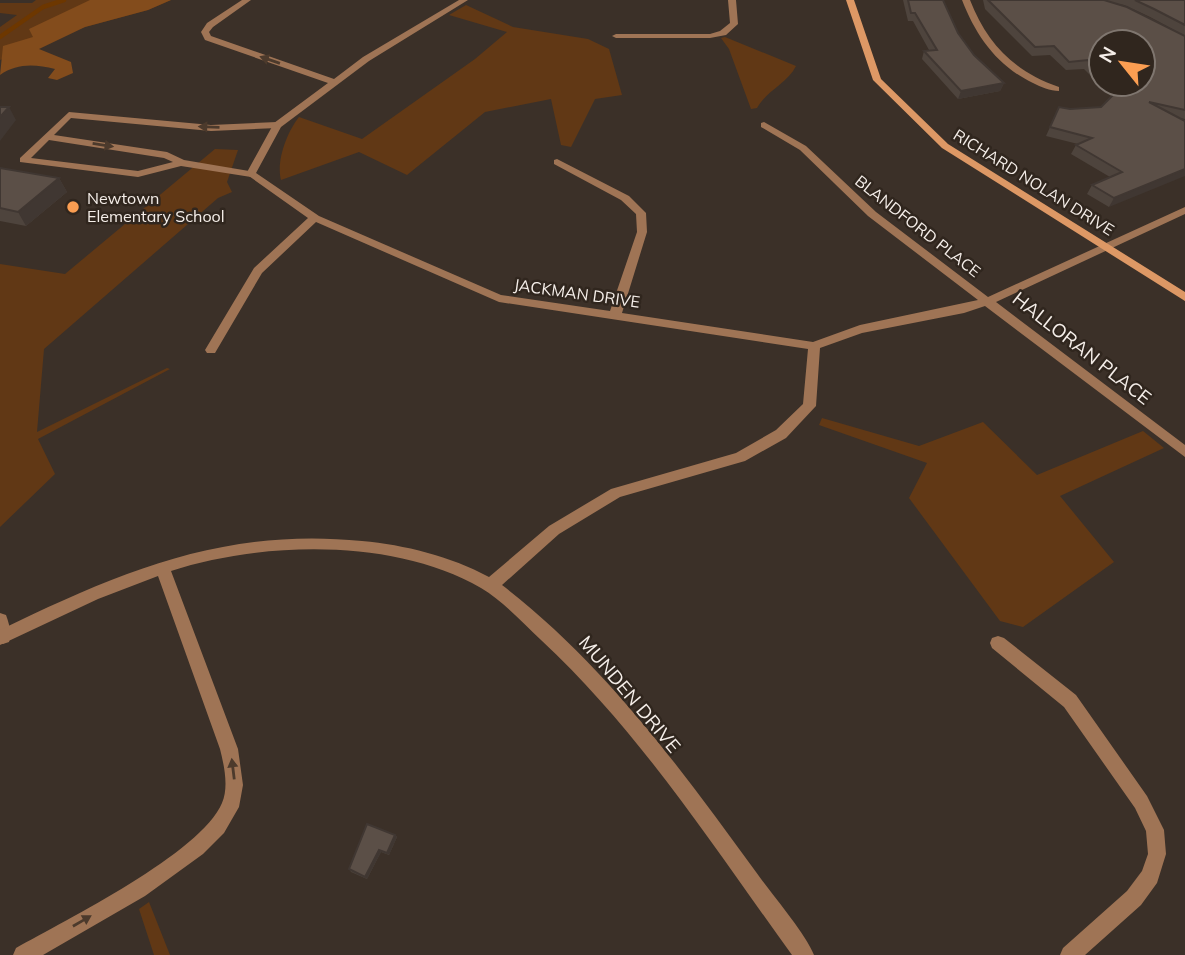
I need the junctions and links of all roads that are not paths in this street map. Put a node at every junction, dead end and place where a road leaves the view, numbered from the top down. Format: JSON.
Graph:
{"nodes":[{"id":1,"x":247,"y":0,"type":"edge"},
{"id":2,"x":444,"y":0,"type":"edge"},
{"id":3,"x":732,"y":0,"type":"edge"},
{"id":4,"x":850,"y":0,"type":"edge"},
{"id":5,"x":966,"y":0,"type":"edge"},
{"id":6,"x":460,"y":2,"type":"edge"},
{"id":7,"x":616,"y":36,"type":"dead end"},
{"id":8,"x":335,"y":82,"type":"junction"},
{"id":9,"x":1056,"y":89,"type":"dead end"},
{"id":10,"x":277,"y":125,"type":"junction"},
{"id":11,"x":764,"y":125,"type":"dead end"},
{"id":12,"x":47,"y":137,"type":"junction"},
{"id":13,"x":557,"y":162,"type":"dead end"},
{"id":14,"x":181,"y":163,"type":"junction"},
{"id":15,"x":251,"y":174,"type":"junction"},
{"id":16,"x":1185,"y":210,"type":"edge"},
{"id":17,"x":314,"y":218,"type":"junction"},
{"id":18,"x":1106,"y":247,"type":"junction"},
{"id":19,"x":1185,"y":297,"type":"edge"},
{"id":20,"x":989,"y":301,"type":"junction"},
{"id":21,"x":615,"y":315,"type":"junction"},
{"id":22,"x":814,"y":346,"type":"junction"},
{"id":23,"x":211,"y":350,"type":"dead end"},
{"id":24,"x":1185,"y":452,"type":"edge"},
{"id":25,"x":162,"y":567,"type":"junction"},
{"id":26,"x":489,"y":586,"type":"junction"},
{"id":27,"x":1,"y":632,"type":"edge"},
{"id":28,"x":998,"y":643,"type":"dead end"},
{"id":29,"x":23,"y":955,"type":"edge"},
{"id":30,"x":804,"y":955,"type":"edge"},
{"id":31,"x":1070,"y":955,"type":"edge"}],
"edges":[{"from":8,"to":1,"type":"street","one_way":true},
{"from":2,"to":6,"type":"street"},
{"from":3,"to":7,"type":"street"},
{"from":4,"to":18,"type":"main road","name":"RICHARD NOLAN DRIVE"},
{"from":5,"to":9,"type":"street"},
{"from":6,"to":8,"type":"street"},
{"from":8,"to":10,"type":"street"},
{"from":10,"to":12,"type":"street","one_way":true},
{"from":10,"to":15,"type":"street"},
{"from":11,"to":20,"type":"street","name":"BLANDFORD PLACE"},
{"from":12,"to":14,"type":"street","one_way":true},
{"from":12,"to":14,"type":"street"},
{"from":13,"to":21,"type":"street"},
{"from":14,"to":15,"type":"street"},
{"from":15,"to":17,"type":"street","name":"JACKMAN DRIVE"},
{"from":16,"to":18,"type":"street","name":"JACKMAN DRIVE"},
{"from":17,"to":21,"type":"street","name":"JACKMAN DRIVE"},
{"from":17,"to":23,"type":"street"},
{"from":18,"to":19,"type":"main road","name":"RICHARD NOLAN DRIVE"},
{"from":18,"to":20,"type":"street","name":"JACKMAN DRIVE"},
{"from":20,"to":22,"type":"street","name":"JACKMAN DRIVE"},
{"from":20,"to":24,"type":"street","name":"HALLORAN PLACE"},
{"from":21,"to":22,"type":"street","name":"JACKMAN DRIVE"},
{"from":22,"to":26,"type":"street"},
{"from":25,"to":26,"type":"street","name":"MUNDEN DRIVE"},
{"from":25,"to":27,"type":"street","name":"MUNDEN DRIVE"},
{"from":29,"to":25,"type":"street","one_way":true},
{"from":26,"to":30,"type":"street","name":"MUNDEN DRIVE"},
{"from":28,"to":31,"type":"street"}]}
